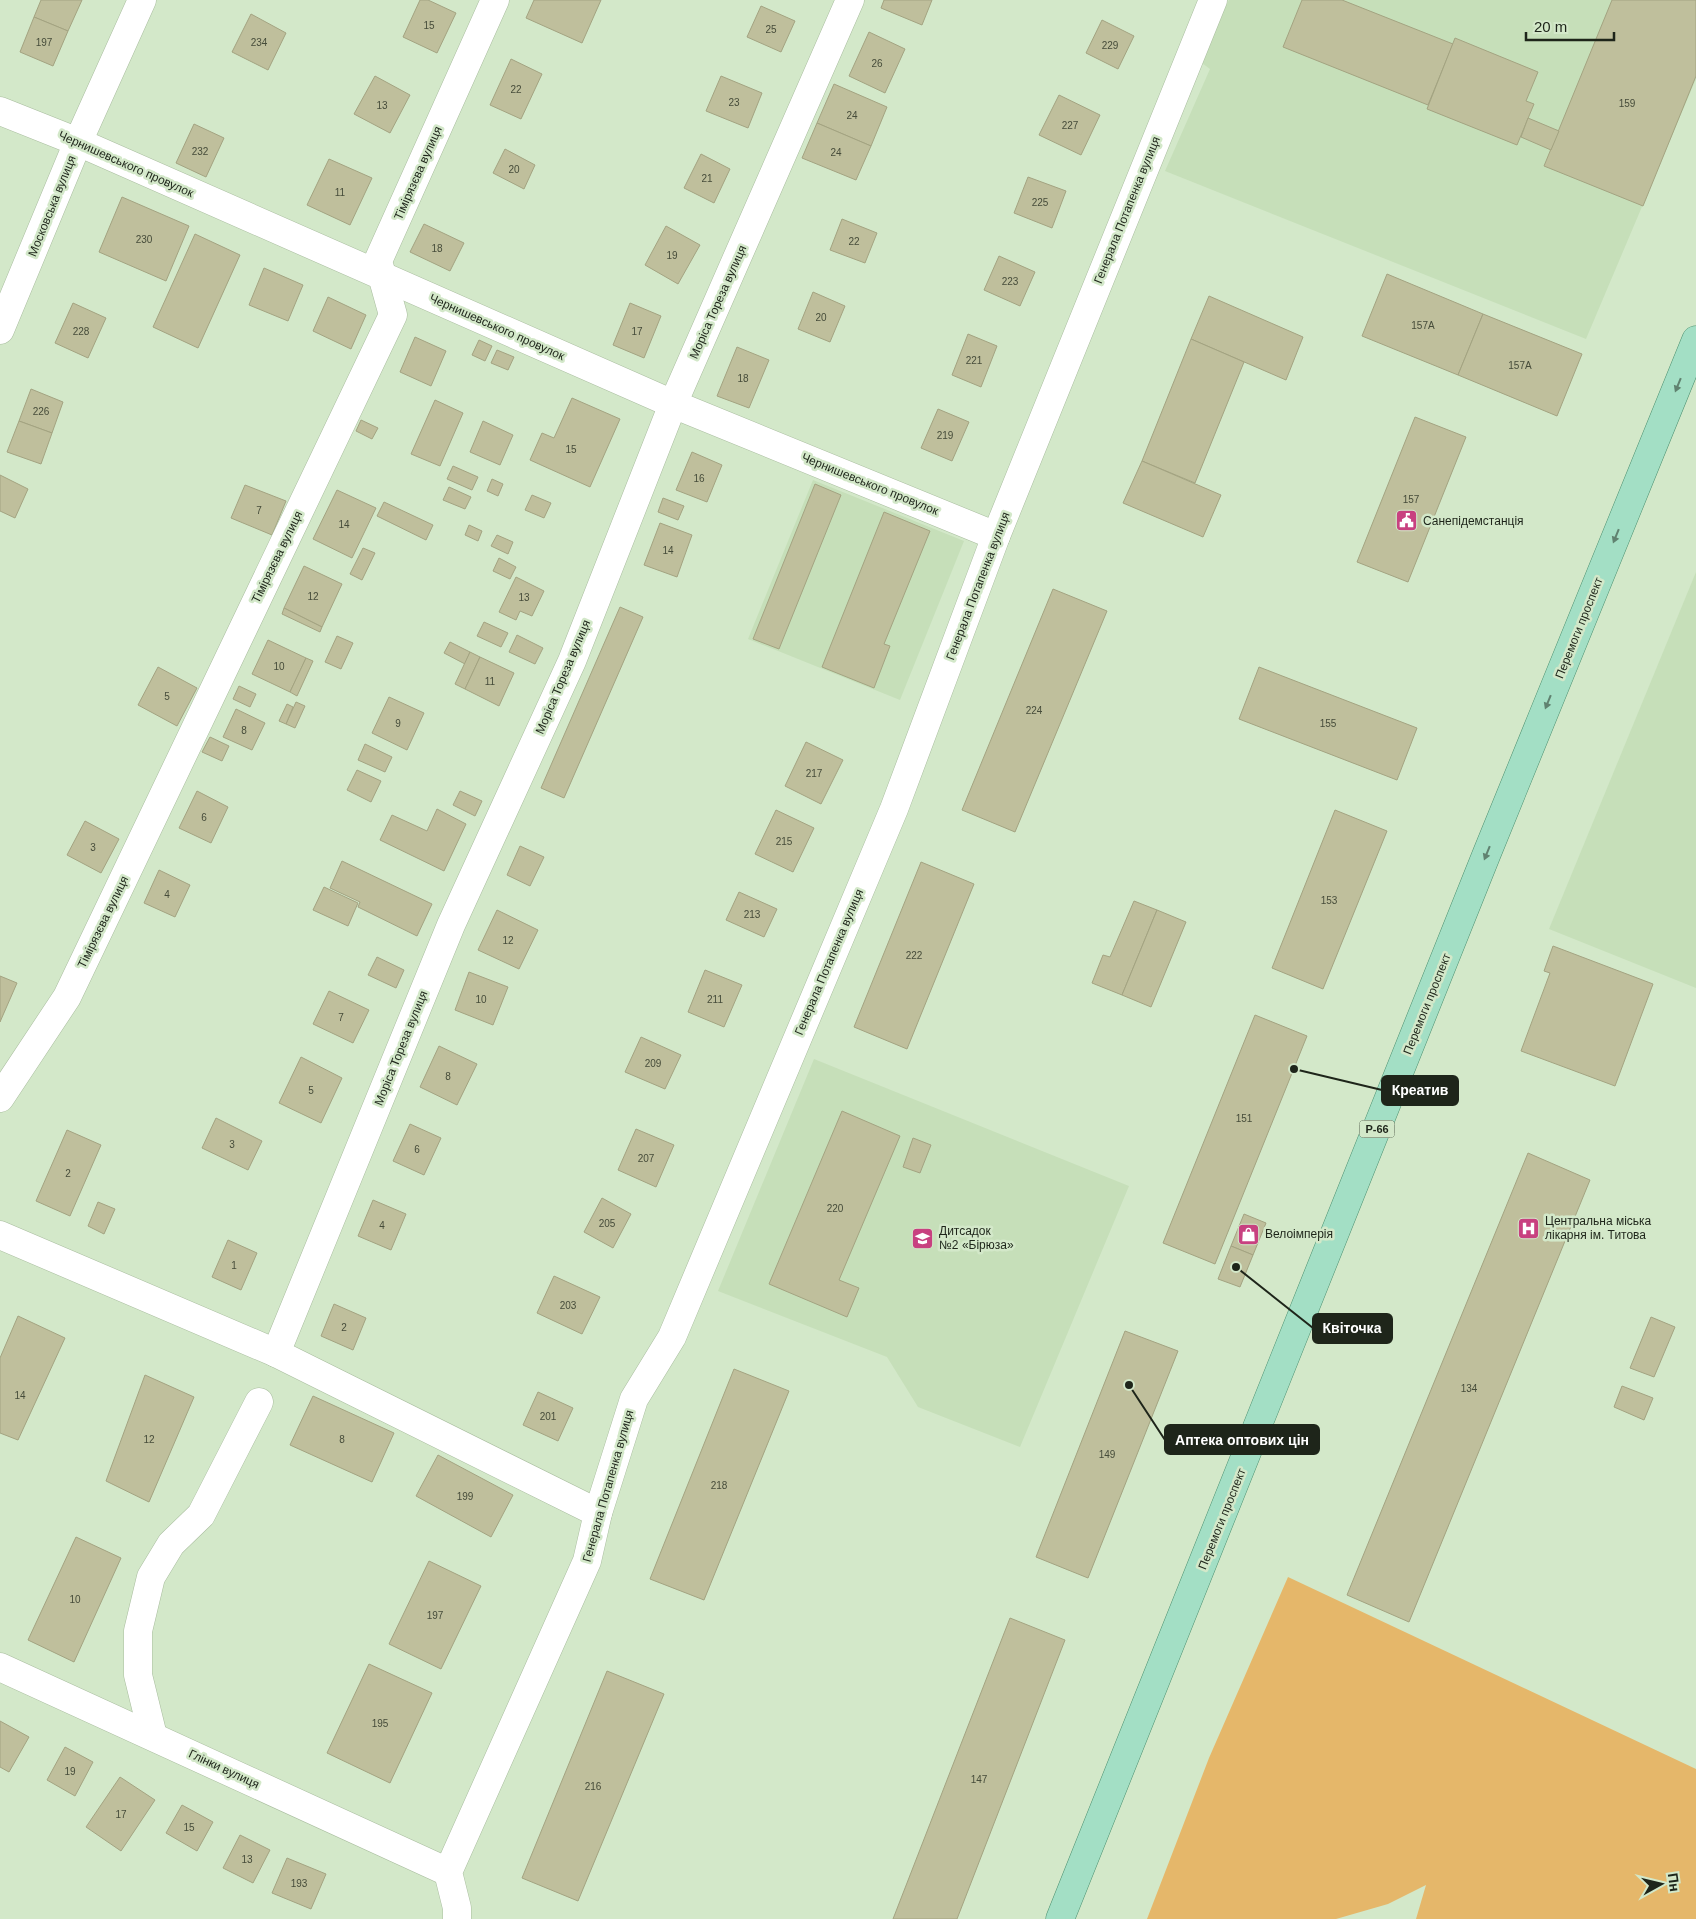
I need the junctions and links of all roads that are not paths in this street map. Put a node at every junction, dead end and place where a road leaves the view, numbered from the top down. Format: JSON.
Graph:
{"nodes":[{"id":1,"x":142,"y":0,"type":"edge"},
{"id":2,"x":495,"y":0,"type":"edge"},
{"id":3,"x":850,"y":0,"type":"edge"},
{"id":4,"x":1213,"y":0,"type":"edge"},
{"id":5,"x":0,"y":111,"type":"edge"},
{"id":6,"x":78,"y":142,"type":"junction"},
{"id":7,"x":384,"y":278,"type":"junction"},
{"id":8,"x":0,"y":330,"type":"edge"},
{"id":9,"x":1696,"y":340,"type":"edge"},
{"id":10,"x":673,"y":404,"type":"junction"},
{"id":11,"x":996,"y":536,"type":"junction"},
{"id":12,"x":0,"y":1098,"type":"edge"},
{"id":13,"x":0,"y":1235,"type":"edge"},
{"id":14,"x":276,"y":1353,"type":"junction"},
{"id":15,"x":259,"y":1402,"type":"dead end"},
{"id":16,"x":598,"y":1513,"type":"junction"},
{"id":17,"x":0,"y":1667,"type":"edge"},
{"id":18,"x":153,"y":1736,"type":"junction"},
{"id":19,"x":448,"y":1872,"type":"junction"},
{"id":20,"x":457,"y":1919,"type":"edge"},
{"id":21,"x":1060,"y":1919,"type":"edge"}],
"edges":[{"from":1,"to":6,"type":"street","name":"Московська вулиця"},
{"from":2,"to":7,"type":"street","name":"Тімірязєва вулиця"},
{"from":3,"to":10,"type":"street","name":"Моріса Тореза вулиця"},
{"from":4,"to":11,"type":"street","name":"Генерала Потапенка вулиця"},
{"from":5,"to":6,"type":"street","name":"Чернишевського провулок"},
{"from":6,"to":7,"type":"street","name":"Чернишевського провулок"},
{"from":6,"to":8,"type":"street","name":"Московська вулиця"},
{"from":7,"to":10,"type":"street","name":"Чернишевського провулок"},
{"from":7,"to":12,"type":"street","name":"Тімірязєва вулиця"},
{"from":9,"to":21,"type":"main road","name":"Перемоги проспект","number":"Р-66","one_way":true},
{"from":10,"to":11,"type":"street","name":"Чернишевського провулок"},
{"from":10,"to":14,"type":"street","name":"Моріса Тореза вулиця"},
{"from":11,"to":16,"type":"street","name":"Генерала Потапенка вулиця"},
{"from":13,"to":14,"type":"street"},
{"from":14,"to":16,"type":"street"},
{"from":15,"to":18,"type":"street"},
{"from":16,"to":19,"type":"street","name":"Генерала Потапенка вулиця"},
{"from":17,"to":18,"type":"street","name":"Глінки вулиця"},
{"from":18,"to":19,"type":"street","name":"Глінки вулиця"},
{"from":19,"to":20,"type":"street"}]}
